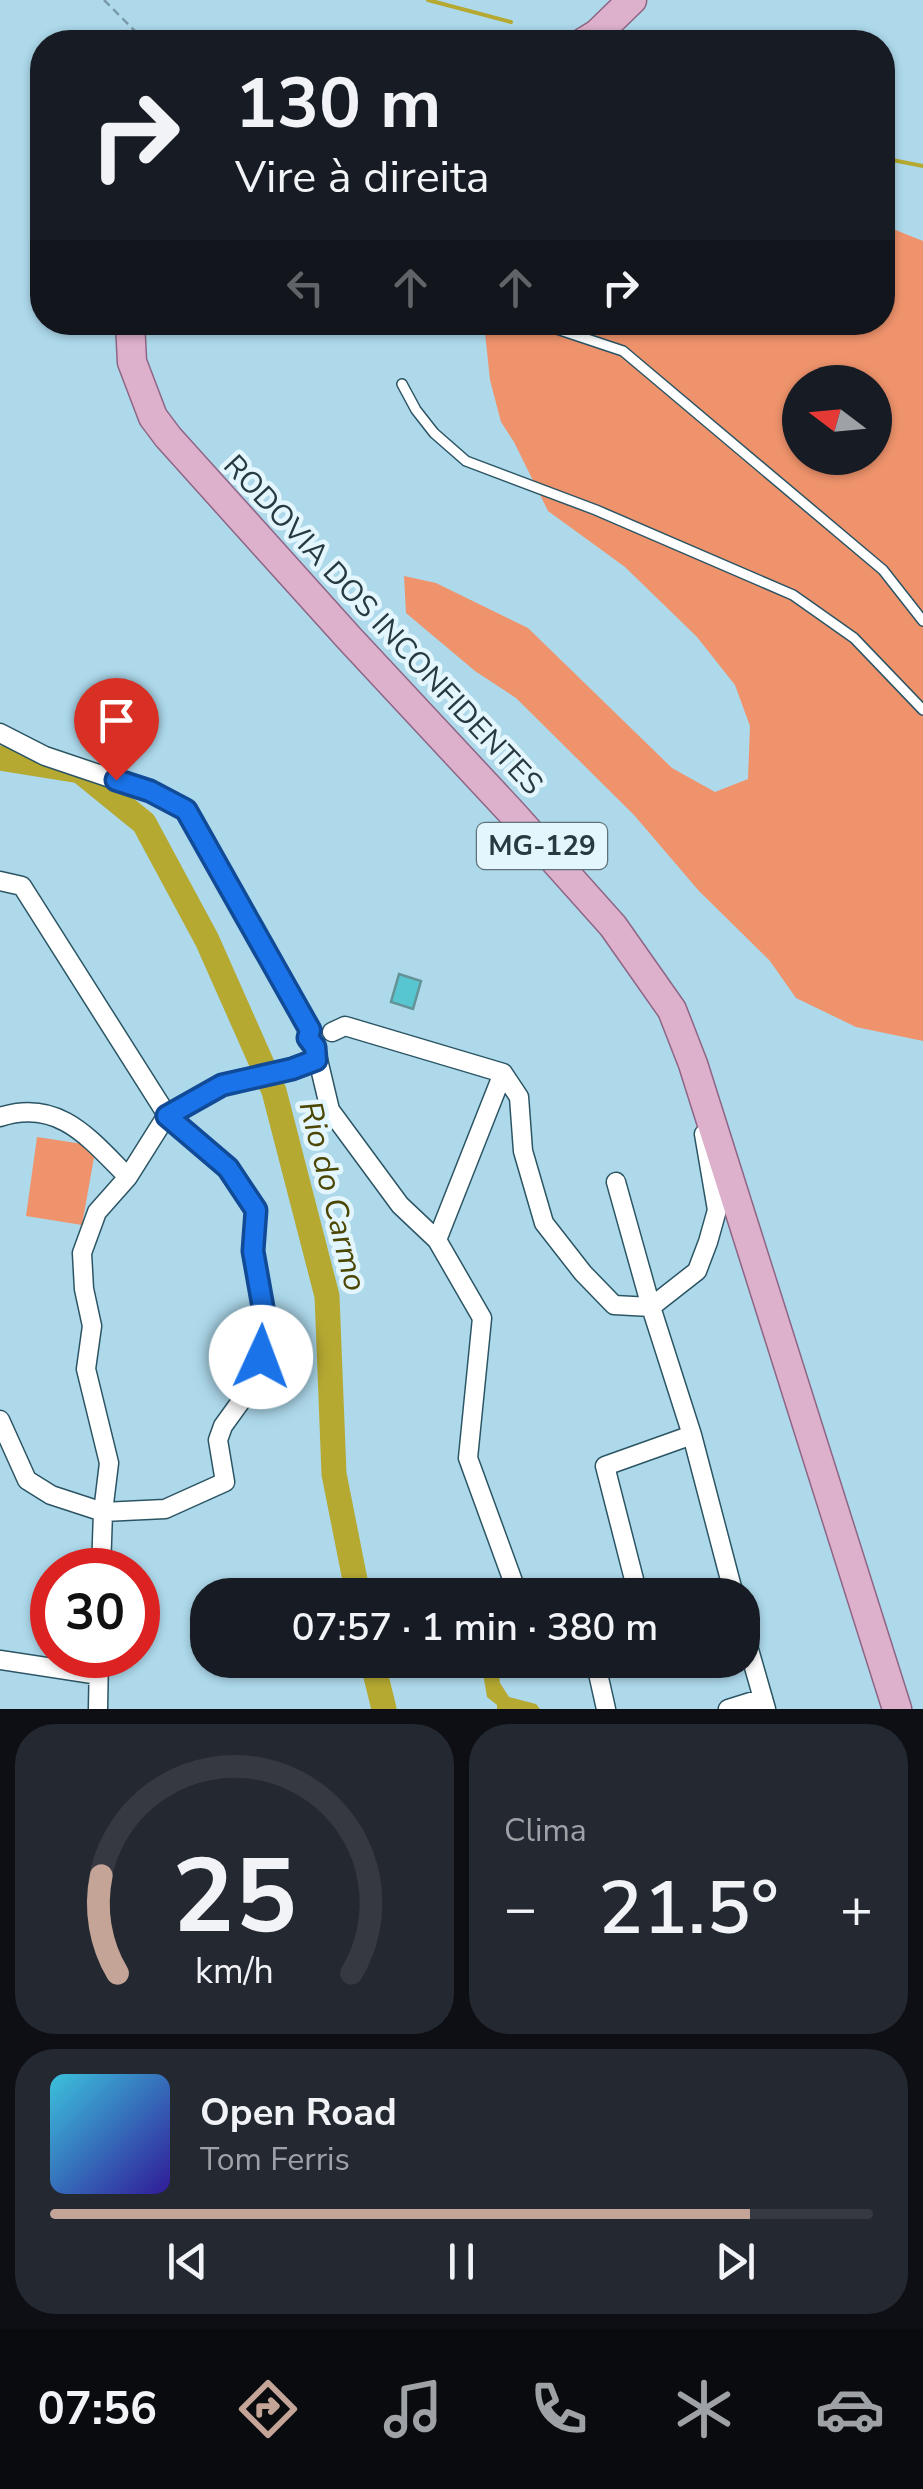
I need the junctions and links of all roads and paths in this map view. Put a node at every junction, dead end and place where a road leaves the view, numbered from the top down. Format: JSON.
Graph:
{"nodes":[{"id":1,"x":104,"y":0,"type":"edge"},
{"id":2,"x":632,"y":0,"type":"edge"},
{"id":3,"x":134,"y":30,"type":"edge"},
{"id":4,"x":601,"y":30,"type":"edge"},
{"id":5,"x":131,"y":335,"type":"edge"},
{"id":6,"x":576,"y":335,"type":"edge"},
{"id":7,"x":402,"y":384,"type":"dead end"},
{"id":8,"x":923,"y":621,"type":"edge"},
{"id":9,"x":923,"y":710,"type":"edge"},
{"id":10,"x":0,"y":733,"type":"edge"},
{"id":11,"x":0,"y":882,"type":"edge"},
{"id":12,"x":314,"y":1046,"type":"junction"},
{"id":13,"x":693,"y":1064,"type":"junction"},
{"id":14,"x":503,"y":1073,"type":"junction"},
{"id":15,"x":167,"y":1116,"type":"junction"},
{"id":16,"x":0,"y":1117,"type":"edge"},
{"id":17,"x":128,"y":1177,"type":"junction"},
{"id":18,"x":616,"y":1182,"type":"dead end"},
{"id":19,"x":437,"y":1240,"type":"junction"},
{"id":20,"x":651,"y":1307,"type":"junction"},
{"id":21,"x":0,"y":1420,"type":"edge"},
{"id":22,"x":692,"y":1435,"type":"junction"},
{"id":23,"x":103,"y":1512,"type":"junction"},
{"id":24,"x":102,"y":1548,"type":"edge"},
{"id":25,"x":512,"y":1578,"type":"edge"},
{"id":26,"x":634,"y":1578,"type":"edge"},
{"id":27,"x":730,"y":1578,"type":"edge"},
{"id":28,"x":0,"y":1660,"type":"edge"},
{"id":29,"x":30,"y":1665,"type":"edge"},
{"id":30,"x":99,"y":1678,"type":"edge"},
{"id":31,"x":600,"y":1678,"type":"edge"},
{"id":32,"x":757,"y":1678,"type":"edge"},
{"id":33,"x":765,"y":1704,"type":"edge"},
{"id":34,"x":98,"y":1709,"type":"edge"},
{"id":35,"x":606,"y":1709,"type":"edge"},
{"id":36,"x":728,"y":1709,"type":"edge"},
{"id":37,"x":896,"y":1709,"type":"edge"}],
"edges":[{"from":1,"to":3,"type":"path"},
{"from":2,"to":4,"type":"main road"},
{"from":5,"to":13,"type":"main road","name":"RODOVIA DOS INCONFIDENTES","number":"MG-129"},
{"from":6,"to":8,"type":"lane"},
{"from":7,"to":9,"type":"lane"},
{"from":10,"to":12,"type":"street"},
{"from":11,"to":15,"type":"street"},
{"from":12,"to":14,"type":"street"},
{"from":12,"to":15,"type":"street"},
{"from":12,"to":19,"type":"street"},
{"from":13,"to":20,"type":"street"},
{"from":13,"to":37,"type":"main road","name":"RODOVIA DOS INCONFIDENTES","number":"MG-129"},
{"from":14,"to":19,"type":"street"},
{"from":14,"to":20,"type":"street"},
{"from":15,"to":17,"type":"street"},
{"from":15,"to":23,"type":"street"},
{"from":16,"to":17,"type":"street"},
{"from":17,"to":23,"type":"street"},
{"from":18,"to":20,"type":"street"},
{"from":19,"to":25,"type":"street"},
{"from":20,"to":22,"type":"street"},
{"from":21,"to":23,"type":"street"},
{"from":22,"to":26,"type":"street"},
{"from":22,"to":27,"type":"street"},
{"from":23,"to":24,"type":"street"},
{"from":28,"to":29,"type":"street"},
{"from":30,"to":34,"type":"street"},
{"from":31,"to":35,"type":"street"},
{"from":32,"to":33,"type":"street"},
{"from":33,"to":36,"type":"street"}]}
